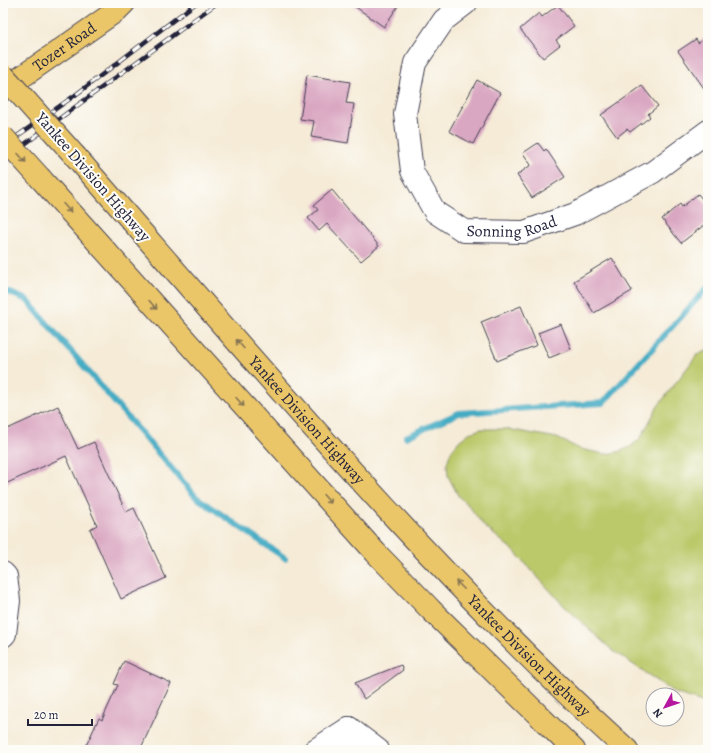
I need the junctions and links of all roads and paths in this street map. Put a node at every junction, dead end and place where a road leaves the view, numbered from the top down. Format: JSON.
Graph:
{"nodes":[{"id":1,"x":466,"y":3,"type":"edge"},
{"id":2,"x":117,"y":6,"type":"edge"},
{"id":3,"x":3,"y":75,"type":"edge"},
{"id":4,"x":3,"y":90,"type":"edge"},
{"id":5,"x":708,"y":131,"type":"edge"},
{"id":6,"x":3,"y":137,"type":"edge"},
{"id":7,"x":3,"y":573,"type":"edge"},
{"id":8,"x":3,"y":636,"type":"edge"},
{"id":9,"x":349,"y":728,"type":"junction"},
{"id":10,"x":315,"y":750,"type":"edge"},
{"id":11,"x":344,"y":750,"type":"edge"},
{"id":12,"x":378,"y":750,"type":"edge"},
{"id":13,"x":574,"y":750,"type":"edge"},
{"id":14,"x":627,"y":750,"type":"edge"}],
"edges":[{"from":1,"to":5,"type":"street","name":"Sonning Road"},
{"from":2,"to":4,"type":"main road","name":"Tozer Road"},
{"from":14,"to":3,"type":"main road","name":"Yankee Division Highway","one_way":true,"bridge":true},
{"from":6,"to":13,"type":"main road","one_way":true,"bridge":true},
{"from":7,"to":8,"type":"street"},
{"from":9,"to":10,"type":"street"},
{"from":9,"to":11,"type":"street"},
{"from":9,"to":12,"type":"street"}]}
